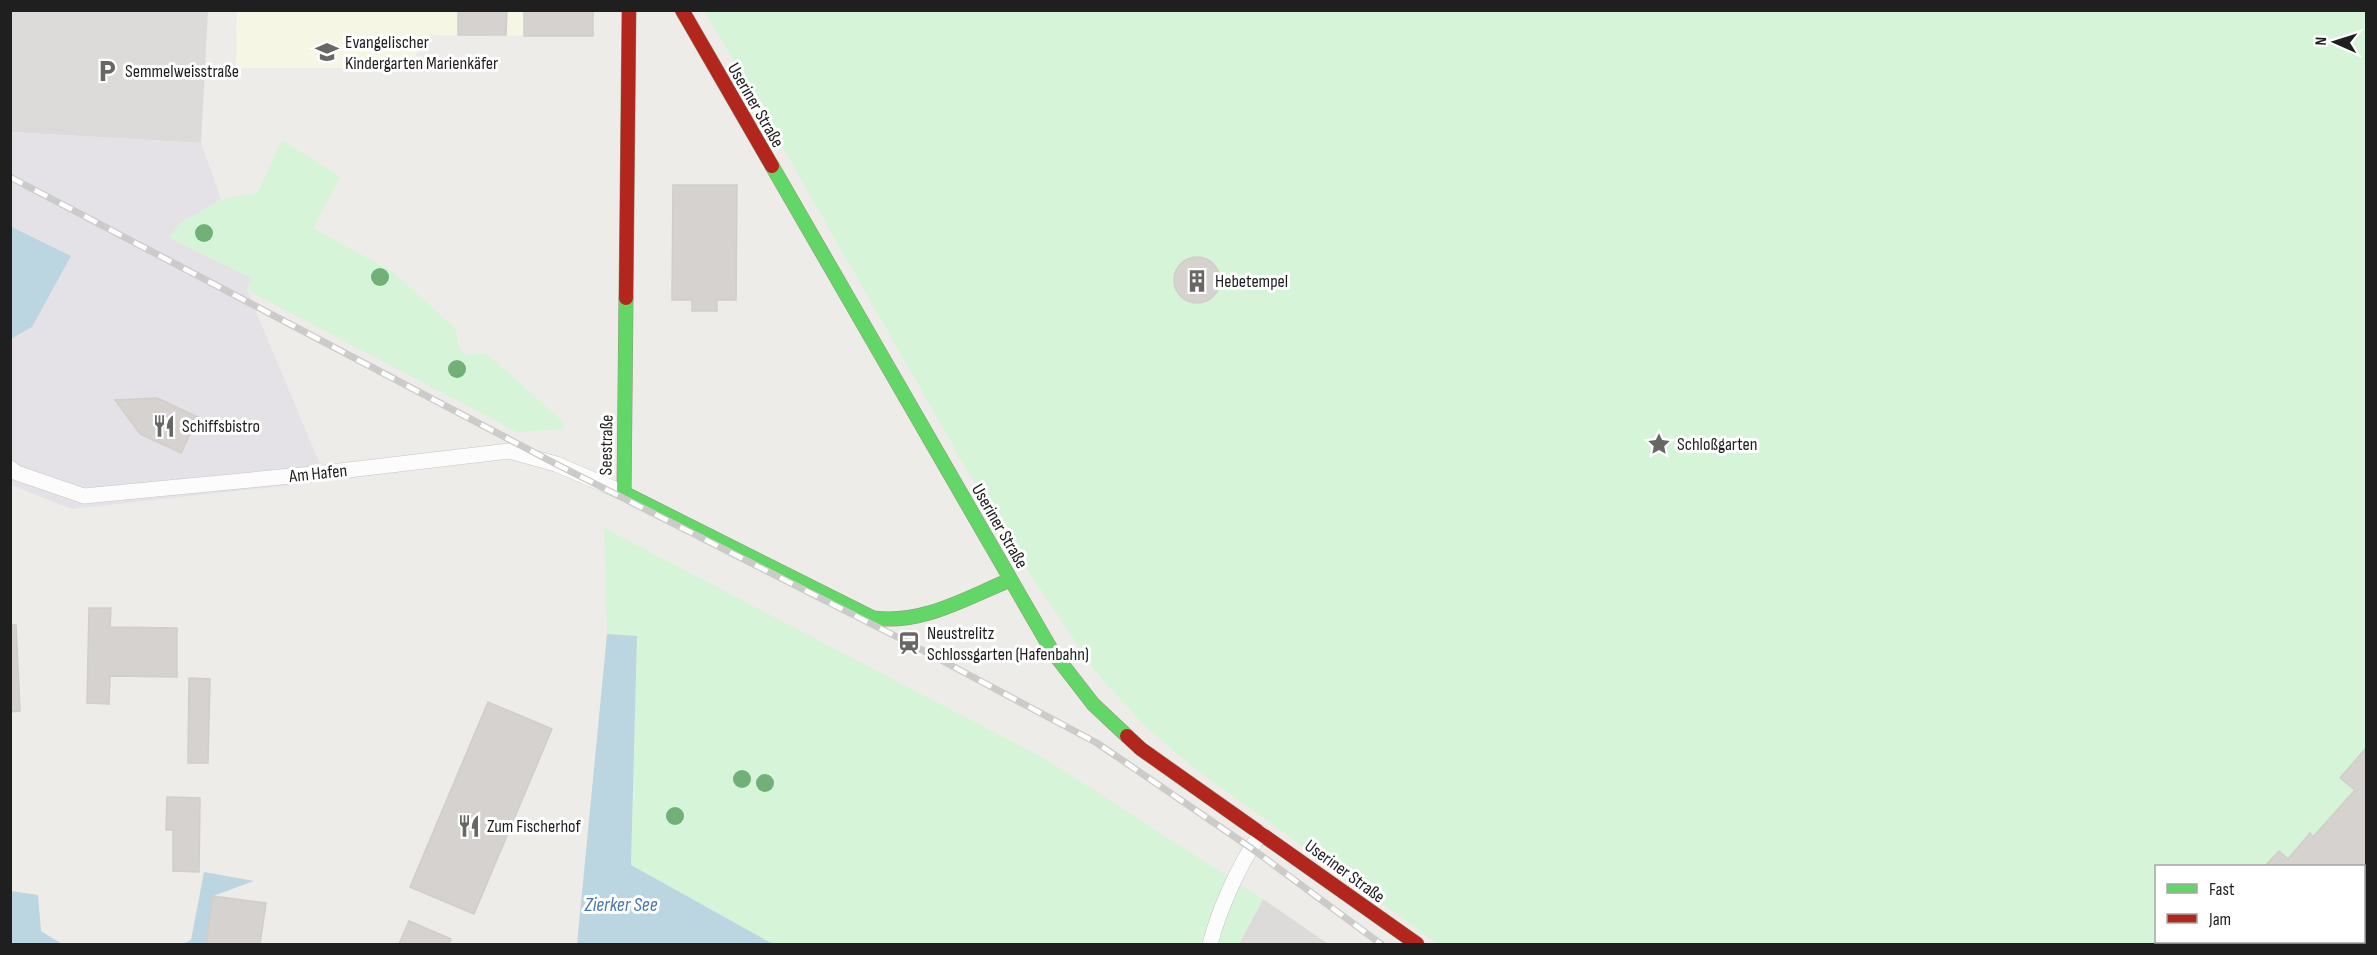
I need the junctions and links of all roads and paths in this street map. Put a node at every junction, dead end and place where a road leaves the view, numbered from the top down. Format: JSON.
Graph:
{"nodes":[{"id":1,"x":629,"y":10,"type":"edge"},
{"id":2,"x":682,"y":10,"type":"edge"},
{"id":3,"x":10,"y":468,"type":"edge"},
{"id":4,"x":624,"y":493,"type":"junction"},
{"id":5,"x":1010,"y":580,"type":"junction"},
{"id":6,"x":1261,"y":833,"type":"junction"},
{"id":7,"x":1210,"y":945,"type":"edge"},
{"id":8,"x":1417,"y":945,"type":"edge"}],
"edges":[{"from":1,"to":4,"type":"main road","name":"Seestraße"},
{"from":2,"to":5,"type":"main road","name":"Useriner Straße"},
{"from":3,"to":4,"type":"lane","name":"Am Hafen"},
{"from":4,"to":5,"type":"main road","name":"Seestraße"},
{"from":5,"to":6,"type":"main road","name":"Useriner Straße"},
{"from":6,"to":7,"type":"lane"},
{"from":6,"to":8,"type":"main road","name":"Useriner Straße"}]}
